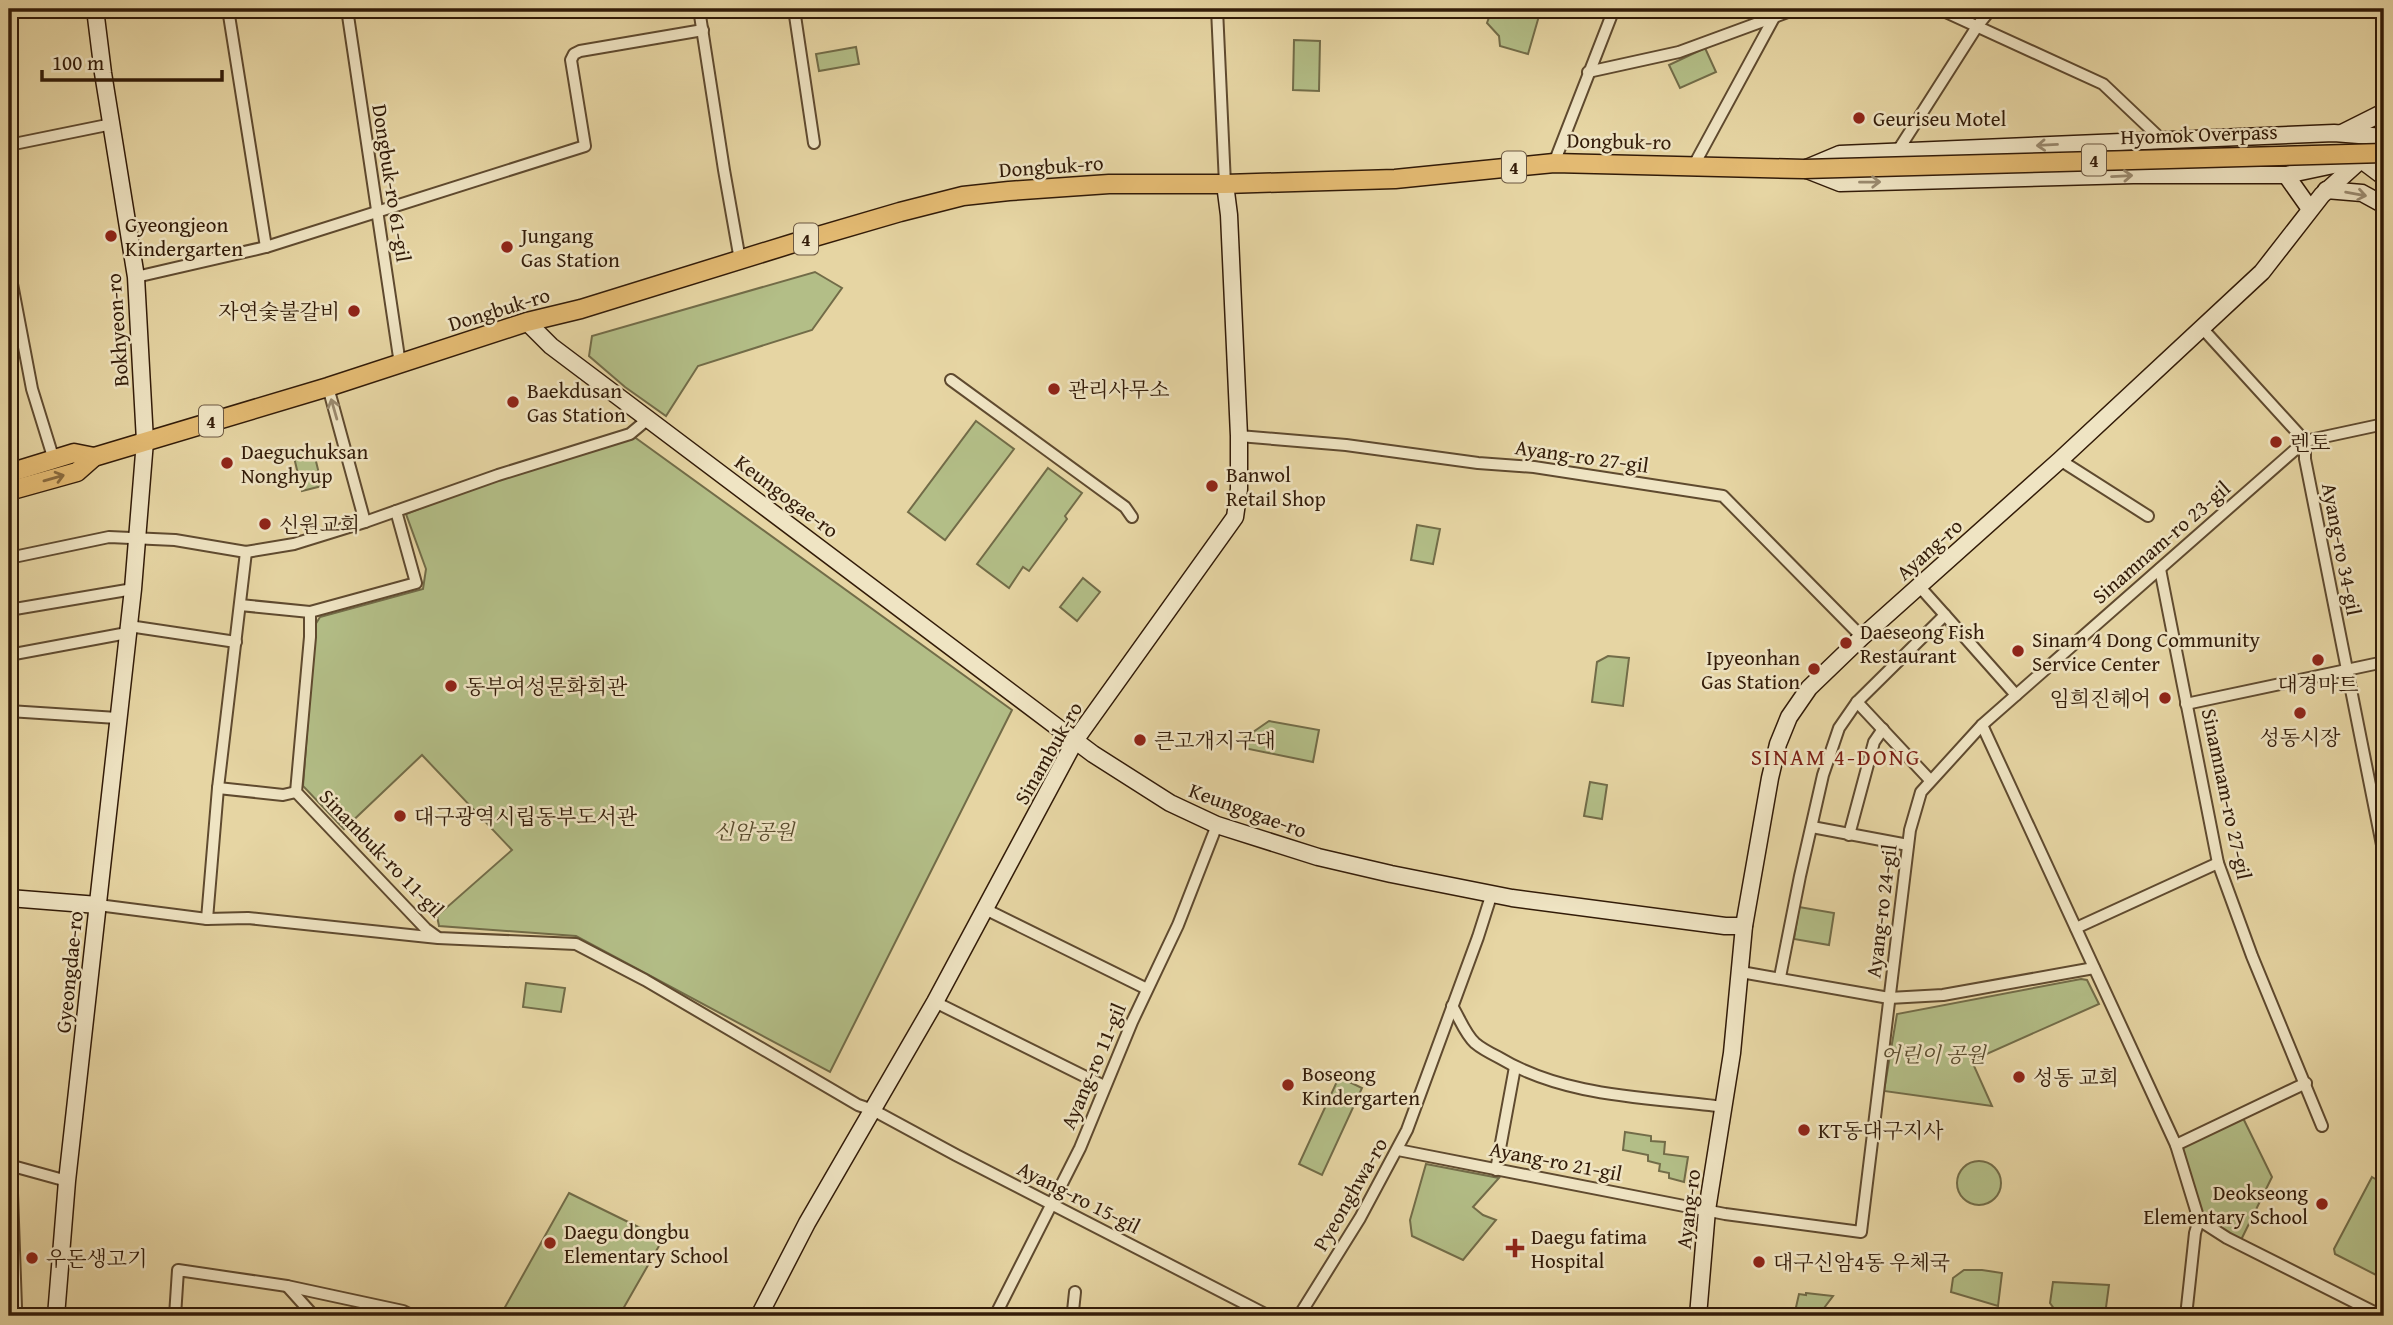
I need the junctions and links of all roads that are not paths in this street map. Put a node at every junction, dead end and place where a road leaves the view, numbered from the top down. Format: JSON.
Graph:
{"nodes":[{"id":1,"x":95,"y":9,"type":"edge"},
{"id":2,"x":228,"y":9,"type":"edge"},
{"id":3,"x":346,"y":9,"type":"edge"},
{"id":4,"x":699,"y":9,"type":"edge"},
{"id":5,"x":794,"y":9,"type":"edge"},
{"id":6,"x":1217,"y":9,"type":"edge"},
{"id":7,"x":1614,"y":9,"type":"edge"},
{"id":8,"x":1796,"y":9,"type":"edge"},
{"id":9,"x":1939,"y":9,"type":"edge"},
{"id":10,"x":1991,"y":9,"type":"edge"},
{"id":11,"x":1777,"y":12,"type":"edge"},
{"id":12,"x":1978,"y":25,"type":"junction"},
{"id":13,"x":703,"y":30,"type":"junction"},
{"id":14,"x":1588,"y":72,"type":"junction"},
{"id":15,"x":2384,"y":112,"type":"edge"},
{"id":16,"x":112,"y":124,"type":"junction"},
{"id":17,"x":2341,"y":134,"type":"junction"},
{"id":18,"x":2384,"y":138,"type":"edge"},
{"id":19,"x":2202,"y":139,"type":"junction"},
{"id":20,"x":2162,"y":140,"type":"junction"},
{"id":21,"x":814,"y":143,"type":"dead end"},
{"id":22,"x":9,"y":145,"type":"edge"},
{"id":23,"x":1897,"y":152,"type":"junction"},
{"id":24,"x":2384,"y":153,"type":"edge"},
{"id":25,"x":2360,"y":159,"type":"junction"},
{"id":26,"x":2384,"y":159,"type":"edge"},
{"id":27,"x":1554,"y":163,"type":"junction"},
{"id":28,"x":1694,"y":165,"type":"junction"},
{"id":29,"x":1804,"y":169,"type":"junction"},
{"id":30,"x":2194,"y":175,"type":"junction"},
{"id":31,"x":2286,"y":175,"type":"junction"},
{"id":32,"x":2384,"y":177,"type":"edge"},
{"id":33,"x":1225,"y":184,"type":"junction"},
{"id":34,"x":2326,"y":190,"type":"junction"},
{"id":35,"x":2384,"y":205,"type":"edge"},
{"id":36,"x":2310,"y":209,"type":"junction"},
{"id":37,"x":378,"y":211,"type":"junction"},
{"id":38,"x":266,"y":247,"type":"junction"},
{"id":39,"x":740,"y":260,"type":"junction"},
{"id":40,"x":9,"y":268,"type":"edge"},
{"id":41,"x":136,"y":277,"type":"junction"},
{"id":42,"x":527,"y":322,"type":"junction"},
{"id":43,"x":2203,"y":328,"type":"junction"},
{"id":44,"x":400,"y":364,"type":"junction"},
{"id":45,"x":951,"y":380,"type":"dead end"},
{"id":46,"x":328,"y":387,"type":"junction"},
{"id":47,"x":648,"y":419,"type":"junction"},
{"id":48,"x":2384,"y":425,"type":"edge"},
{"id":49,"x":1239,"y":436,"type":"junction"},
{"id":50,"x":145,"y":441,"type":"junction"},
{"id":51,"x":2305,"y":441,"type":"junction"},
{"id":52,"x":94,"y":457,"type":"junction"},
{"id":53,"x":54,"y":460,"type":"junction"},
{"id":54,"x":2060,"y":460,"type":"junction"},
{"id":55,"x":9,"y":473,"type":"edge"},
{"id":56,"x":9,"y":491,"type":"edge"},
{"id":57,"x":396,"y":511,"type":"junction"},
{"id":58,"x":2148,"y":516,"type":"dead end"},
{"id":59,"x":1132,"y":517,"type":"dead end"},
{"id":60,"x":365,"y":522,"type":"junction"},
{"id":61,"x":137,"y":537,"type":"junction"},
{"id":62,"x":246,"y":552,"type":"junction"},
{"id":63,"x":9,"y":558,"type":"edge"},
{"id":64,"x":2160,"y":569,"type":"junction"},
{"id":65,"x":1919,"y":586,"type":"junction"},
{"id":66,"x":133,"y":589,"type":"junction"},
{"id":67,"x":240,"y":605,"type":"junction"},
{"id":68,"x":9,"y":610,"type":"edge"},
{"id":69,"x":310,"y":612,"type":"junction"},
{"id":70,"x":1945,"y":615,"type":"junction"},
{"id":71,"x":128,"y":630,"type":"junction"},
{"id":72,"x":1862,"y":637,"type":"junction"},
{"id":73,"x":236,"y":642,"type":"junction"},
{"id":74,"x":9,"y":655,"type":"edge"},
{"id":75,"x":2384,"y":662,"type":"edge"},
{"id":76,"x":2345,"y":669,"type":"junction"},
{"id":77,"x":2016,"y":695,"type":"junction"},
{"id":78,"x":1857,"y":702,"type":"junction"},
{"id":79,"x":2186,"y":704,"type":"junction"},
{"id":80,"x":9,"y":711,"type":"edge"},
{"id":81,"x":117,"y":719,"type":"junction"},
{"id":82,"x":1982,"y":725,"type":"junction"},
{"id":83,"x":1883,"y":729,"type":"junction"},
{"id":84,"x":1076,"y":739,"type":"junction"},
{"id":85,"x":1930,"y":780,"type":"junction"},
{"id":86,"x":218,"y":788,"type":"junction"},
{"id":87,"x":296,"y":792,"type":"junction"},
{"id":88,"x":1217,"y":825,"type":"junction"},
{"id":89,"x":1812,"y":827,"type":"junction"},
{"id":90,"x":1910,"y":830,"type":"joint"},
{"id":91,"x":1849,"y":835,"type":"junction"},
{"id":92,"x":1908,"y":845,"type":"junction"},
{"id":93,"x":2384,"y":855,"type":"edge"},
{"id":94,"x":2218,"y":863,"type":"junction"},
{"id":95,"x":1492,"y":893,"type":"junction"},
{"id":96,"x":9,"y":898,"type":"edge"},
{"id":97,"x":97,"y":905,"type":"junction"},
{"id":98,"x":985,"y":909,"type":"junction"},
{"id":99,"x":207,"y":919,"type":"junction"},
{"id":100,"x":1744,"y":926,"type":"junction"},
{"id":101,"x":2076,"y":928,"type":"junction"},
{"id":102,"x":438,"y":938,"type":"junction"},
{"id":103,"x":2094,"y":968,"type":"junction"},
{"id":104,"x":1741,"y":972,"type":"junction"},
{"id":105,"x":1780,"y":977,"type":"junction"},
{"id":106,"x":1147,"y":989,"type":"junction"},
{"id":107,"x":1889,"y":998,"type":"junction"},
{"id":108,"x":935,"y":1002,"type":"junction"},
{"id":109,"x":1452,"y":1006,"type":"junction"},
{"id":110,"x":1515,"y":1067,"type":"junction"},
{"id":111,"x":2306,"y":1083,"type":"junction"},
{"id":112,"x":1104,"y":1086,"type":"junction"},
{"id":113,"x":1724,"y":1107,"type":"junction"},
{"id":114,"x":873,"y":1110,"type":"junction"},
{"id":115,"x":2322,"y":1126,"type":"dead end"},
{"id":116,"x":2176,"y":1145,"type":"junction"},
{"id":117,"x":1398,"y":1150,"type":"junction"},
{"id":118,"x":10,"y":1165,"type":"edge"},
{"id":119,"x":1496,"y":1170,"type":"junction"},
{"id":120,"x":67,"y":1181,"type":"junction"},
{"id":121,"x":1052,"y":1205,"type":"junction"},
{"id":122,"x":1707,"y":1210,"type":"junction"},
{"id":123,"x":2199,"y":1220,"type":"junction"},
{"id":124,"x":287,"y":1286,"type":"junction"},
{"id":125,"x":1074,"y":1292,"type":"dead end"},
{"id":126,"x":14,"y":1308,"type":"edge"},
{"id":127,"x":406,"y":1314,"type":"edge"},
{"id":128,"x":56,"y":1316,"type":"edge"},
{"id":129,"x":175,"y":1316,"type":"edge"},
{"id":130,"x":314,"y":1316,"type":"edge"},
{"id":131,"x":759,"y":1316,"type":"edge"},
{"id":132,"x":995,"y":1316,"type":"edge"},
{"id":133,"x":1069,"y":1316,"type":"edge"},
{"id":134,"x":1269,"y":1316,"type":"edge"},
{"id":135,"x":1299,"y":1316,"type":"edge"},
{"id":136,"x":1698,"y":1316,"type":"edge"},
{"id":137,"x":2186,"y":1316,"type":"edge"},
{"id":138,"x":2382,"y":1316,"type":"edge"}],
"edges":[{"from":1,"to":16,"type":"main road","name":"Bokhyeon-ro"},
{"from":2,"to":38,"type":"street"},
{"from":3,"to":37,"type":"street","name":"Dongbuk-ro 61-gil"},
{"from":4,"to":13,"type":"street"},
{"from":5,"to":21,"type":"street"},
{"from":6,"to":33,"type":"street"},
{"from":7,"to":14,"type":"street"},
{"from":8,"to":11,"type":"street"},
{"from":9,"to":12,"type":"street"},
{"from":10,"to":12,"type":"street"},
{"from":11,"to":14,"type":"street"},
{"from":11,"to":28,"type":"street"},
{"from":12,"to":20,"type":"street"},
{"from":12,"to":23,"type":"street"},
{"from":13,"to":37,"type":"street"},
{"from":13,"to":39,"type":"street"},
{"from":14,"to":27,"type":"street"},
{"from":15,"to":17,"type":"main road"},
{"from":16,"to":22,"type":"street"},
{"from":16,"to":41,"type":"main road","name":"Bokhyeon-ro"},
{"from":17,"to":18,"type":"main road"},
{"from":17,"to":19,"type":"main road"},
{"from":18,"to":25,"type":"main road","name":"Ayang-ro"},
{"from":19,"to":20,"type":"main road"},
{"from":19,"to":30,"type":"main road"},
{"from":20,"to":23,"type":"main road","one_way":true},
{"from":23,"to":29,"type":"main road"},
{"from":24,"to":29,"type":"main road","name":"Hyomok Overpass","number":"4","bridge":true},
{"from":25,"to":26,"type":"main road"},
{"from":25,"to":31,"type":"main road"},
{"from":25,"to":32,"type":"main road"},
{"from":25,"to":34,"type":"main road","name":"Ayang-ro"},
{"from":27,"to":28,"type":"main road","name":"Dongbuk-ro","number":"4"},
{"from":27,"to":33,"type":"main road","name":"Dongbuk-ro","number":"4"},
{"from":28,"to":29,"type":"main road","name":"Dongbuk-ro","number":"4"},
{"from":29,"to":30,"type":"main road","one_way":true},
{"from":30,"to":31,"type":"main road"},
{"from":31,"to":36,"type":"main road"},
{"from":33,"to":39,"type":"main road","name":"Dongbuk-ro","number":"4"},
{"from":33,"to":49,"type":"main road","name":"Sinambuk-ro"},
{"from":34,"to":35,"type":"main road","one_way":true},
{"from":34,"to":36,"type":"main road","name":"Ayang-ro"},
{"from":36,"to":43,"type":"main road","name":"Ayang-ro"},
{"from":37,"to":38,"type":"street"},
{"from":37,"to":44,"type":"street","name":"Dongbuk-ro 61-gil"},
{"from":38,"to":41,"type":"street"},
{"from":39,"to":42,"type":"main road","name":"Dongbuk-ro","number":"4"},
{"from":40,"to":53,"type":"street"},
{"from":41,"to":50,"type":"main road","name":"Bokhyeon-ro"},
{"from":42,"to":44,"type":"main road","name":"Dongbuk-ro","number":"4"},
{"from":42,"to":47,"type":"main road","name":"Keungogae-ro"},
{"from":43,"to":51,"type":"street"},
{"from":43,"to":54,"type":"main road","name":"Ayang-ro"},
{"from":44,"to":46,"type":"main road","name":"Dongbuk-ro","number":"4"},
{"from":45,"to":59,"type":"street"},
{"from":46,"to":50,"type":"main road","name":"Dongbuk-ro","number":"4"},
{"from":60,"to":46,"type":"street","one_way":true},
{"from":47,"to":57,"type":"street"},
{"from":47,"to":84,"type":"main road","name":"Keungogae-ro"},
{"from":48,"to":51,"type":"street","name":"Sinamnam-ro 23-gil"},
{"from":49,"to":72,"type":"street","name":"Ayang-ro 27-gil"},
{"from":49,"to":84,"type":"main road","name":"Sinambuk-ro"},
{"from":50,"to":52,"type":"main road","name":"Dongbuk-ro","number":"4"},
{"from":50,"to":61,"type":"main road","name":"Gyeongdae-ro"},
{"from":51,"to":64,"type":"street","name":"Sinamnam-ro 23-gil"},
{"from":51,"to":76,"type":"street","name":"Ayang-ro 34-gil"},
{"from":52,"to":53,"type":"main road","name":"Dongbuk-ro","number":"4"},
{"from":56,"to":52,"type":"main road","name":"Dongbuk-ro","number":"4","one_way":true},
{"from":53,"to":55,"type":"main road","name":"Dongbuk-ro","number":"4"},
{"from":54,"to":58,"type":"street"},
{"from":54,"to":65,"type":"main road","name":"Ayang-ro"},
{"from":57,"to":60,"type":"street"},
{"from":57,"to":69,"type":"street"},
{"from":60,"to":62,"type":"street"},
{"from":61,"to":62,"type":"street"},
{"from":61,"to":63,"type":"street"},
{"from":61,"to":66,"type":"main road","name":"Gyeongdae-ro"},
{"from":62,"to":67,"type":"street"},
{"from":64,"to":77,"type":"street","name":"Sinamnam-ro 23-gil"},
{"from":64,"to":79,"type":"street"},
{"from":65,"to":70,"type":"street"},
{"from":65,"to":72,"type":"main road","name":"Ayang-ro"},
{"from":66,"to":68,"type":"street"},
{"from":66,"to":71,"type":"main road","name":"Gyeongdae-ro"},
{"from":67,"to":69,"type":"street"},
{"from":67,"to":73,"type":"street"},
{"from":69,"to":87,"type":"street","name":"Sinambuk-ro 11-gil"},
{"from":70,"to":77,"type":"street"},
{"from":70,"to":78,"type":"street"},
{"from":71,"to":73,"type":"street"},
{"from":71,"to":74,"type":"street"},
{"from":71,"to":81,"type":"main road","name":"Gyeongdae-ro"},
{"from":72,"to":100,"type":"main road","name":"Ayang-ro"},
{"from":73,"to":86,"type":"street"},
{"from":75,"to":76,"type":"street","name":"Sinamnam-ro 27-gil"},
{"from":76,"to":79,"type":"street","name":"Sinamnam-ro 27-gil"},
{"from":76,"to":93,"type":"street","name":"Ayang-ro 34-gil"},
{"from":77,"to":82,"type":"street","name":"Sinamnam-ro 23-gil"},
{"from":78,"to":83,"type":"street"},
{"from":78,"to":89,"type":"street"},
{"from":79,"to":94,"type":"street","name":"Sinamnam-ro 27-gil"},
{"from":80,"to":81,"type":"street"},
{"from":81,"to":97,"type":"main road","name":"Gyeongdae-ro"},
{"from":82,"to":85,"type":"street","name":"Sinamnam-ro 23-gil"},
{"from":82,"to":101,"type":"street"},
{"from":83,"to":85,"type":"street"},
{"from":83,"to":91,"type":"street"},
{"from":84,"to":88,"type":"main road","name":"Keungogae-ro"},
{"from":84,"to":98,"type":"main road","name":"Sinambuk-ro"},
{"from":85,"to":90,"type":"street","name":"Sinamnam-ro 23-gil"},
{"from":86,"to":87,"type":"street"},
{"from":86,"to":99,"type":"street"},
{"from":87,"to":102,"type":"street","name":"Sinambuk-ro 11-gil"},
{"from":88,"to":95,"type":"main road","name":"Keungogae-ro"},
{"from":88,"to":106,"type":"street","name":"Ayang-ro 11-gil"},
{"from":89,"to":91,"type":"street"},
{"from":89,"to":105,"type":"street"},
{"from":90,"to":92,"type":"street","name":"Ayang-ro 24-gil"},
{"from":91,"to":92,"type":"street"},
{"from":92,"to":107,"type":"street","name":"Ayang-ro 24-gil"},
{"from":94,"to":101,"type":"street"},
{"from":94,"to":111,"type":"street","name":"Sinamnam-ro 27-gil"},
{"from":95,"to":100,"type":"main road","name":"Keungogae-ro"},
{"from":95,"to":109,"type":"street","name":"Pyeonghwa-ro"},
{"from":96,"to":97,"type":"main road"},
{"from":97,"to":99,"type":"street","name":"Sinambuk-ro 11-gil"},
{"from":97,"to":120,"type":"main road","name":"Gyeongdae-ro"},
{"from":98,"to":106,"type":"street"},
{"from":98,"to":108,"type":"main road","name":"Sinambuk-ro"},
{"from":99,"to":102,"type":"street","name":"Sinambuk-ro 11-gil"},
{"from":100,"to":104,"type":"main road","name":"Ayang-ro"},
{"from":101,"to":103,"type":"street"},
{"from":102,"to":114,"type":"street","name":"Sinambuk-ro 11-gil"},
{"from":103,"to":107,"type":"street","name":"Ayang-ro 24-gil"},
{"from":103,"to":116,"type":"street"},
{"from":104,"to":105,"type":"street","name":"Ayang-ro 24-gil"},
{"from":104,"to":113,"type":"main road","name":"Ayang-ro"},
{"from":105,"to":107,"type":"street","name":"Ayang-ro 24-gil"},
{"from":106,"to":112,"type":"street","name":"Ayang-ro 11-gil"},
{"from":107,"to":122,"type":"street","name":"Ayang-ro 24-gil"},
{"from":108,"to":112,"type":"street"},
{"from":108,"to":114,"type":"main road","name":"Sinambuk-ro"},
{"from":109,"to":110,"type":"street"},
{"from":109,"to":117,"type":"street","name":"Pyeonghwa-ro"},
{"from":110,"to":113,"type":"street"},
{"from":110,"to":119,"type":"street"},
{"from":111,"to":115,"type":"street","name":"Sinamnam-ro 27-gil"},
{"from":111,"to":116,"type":"street"},
{"from":112,"to":121,"type":"street","name":"Ayang-ro 11-gil"},
{"from":113,"to":122,"type":"main road","name":"Ayang-ro"},
{"from":114,"to":121,"type":"street","name":"Ayang-ro 15-gil"},
{"from":114,"to":131,"type":"main road","name":"Sinambuk-ro"},
{"from":116,"to":123,"type":"street"},
{"from":117,"to":119,"type":"street","name":"Ayang-ro 21-gil"},
{"from":117,"to":135,"type":"street","name":"Pyeonghwa-ro"},
{"from":118,"to":120,"type":"street"},
{"from":118,"to":126,"type":"street"},
{"from":119,"to":122,"type":"street","name":"Ayang-ro 21-gil"},
{"from":120,"to":128,"type":"main road","name":"Gyeongdae-ro"},
{"from":121,"to":132,"type":"street","name":"Ayang-ro 11-gil"},
{"from":121,"to":134,"type":"street","name":"Ayang-ro 15-gil"},
{"from":122,"to":136,"type":"main road","name":"Ayang-ro"},
{"from":123,"to":137,"type":"street"},
{"from":123,"to":138,"type":"street"},
{"from":124,"to":127,"type":"street"},
{"from":124,"to":129,"type":"street"},
{"from":124,"to":130,"type":"street"},
{"from":125,"to":133,"type":"street"}]}
